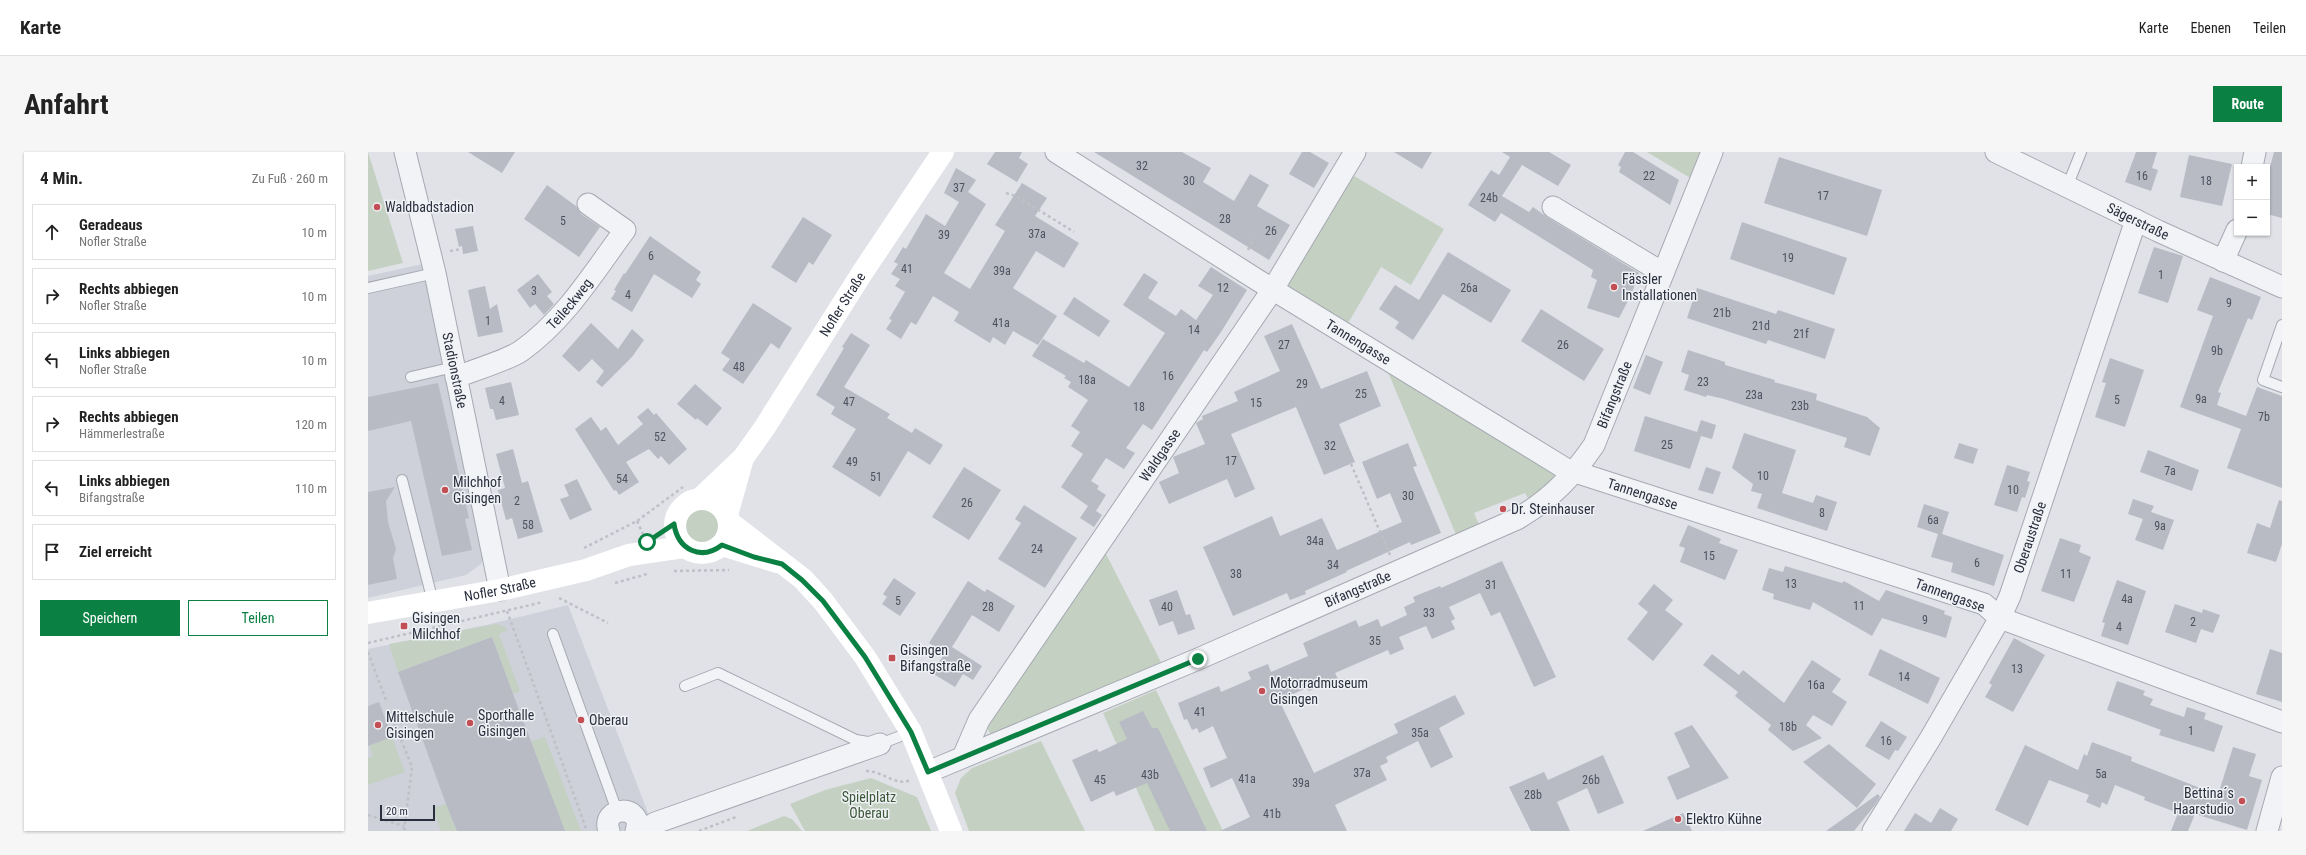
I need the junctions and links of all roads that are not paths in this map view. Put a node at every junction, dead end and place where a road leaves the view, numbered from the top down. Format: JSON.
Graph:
{"nodes":[{"id":1,"x":405,"y":152,"type":"edge"},
{"id":2,"x":1056,"y":152,"type":"edge"},
{"id":3,"x":1355,"y":152,"type":"edge"},
{"id":4,"x":1712,"y":152,"type":"edge"},
{"id":5,"x":1996,"y":152,"type":"edge"},
{"id":6,"x":2081,"y":152,"type":"edge"},
{"id":7,"x":2255,"y":152,"type":"edge"},
{"id":8,"x":938,"y":154,"type":"edge"},
{"id":9,"x":2253,"y":164,"type":"edge"},
{"id":10,"x":2067,"y":187,"type":"junction"},
{"id":11,"x":588,"y":204,"type":"dead end"},
{"id":12,"x":1553,"y":207,"type":"dead end"},
{"id":13,"x":2136,"y":220,"type":"junction"},
{"id":14,"x":2234,"y":236,"type":"edge"},
{"id":15,"x":2223,"y":262,"type":"junction"},
{"id":16,"x":435,"y":273,"type":"junction"},
{"id":17,"x":1663,"y":273,"type":"junction"},
{"id":18,"x":2282,"y":287,"type":"edge"},
{"id":19,"x":368,"y":288,"type":"edge"},
{"id":20,"x":1273,"y":289,"type":"junction"},
{"id":21,"x":2282,"y":325,"type":"edge"},
{"id":22,"x":455,"y":372,"type":"junction"},
{"id":23,"x":411,"y":377,"type":"dead end"},
{"id":24,"x":2282,"y":387,"type":"edge"},
{"id":25,"x":742,"y":458,"type":"junction"},
{"id":26,"x":1575,"y":472,"type":"junction"},
{"id":27,"x":402,"y":480,"type":"dead end"},
{"id":28,"x":693,"y":492,"type":"junction"},
{"id":29,"x":728,"y":519,"type":"junction"},
{"id":30,"x":674,"y":524,"type":"junction"},
{"id":31,"x":722,"y":545,"type":"junction"},
{"id":32,"x":684,"y":547,"type":"junction"},
{"id":33,"x":629,"y":555,"type":"junction"},
{"id":34,"x":782,"y":564,"type":"junction"},
{"id":35,"x":500,"y":590,"type":"junction"},
{"id":36,"x":433,"y":602,"type":"junction"},
{"id":37,"x":368,"y":613,"type":"edge"},
{"id":38,"x":2000,"y":618,"type":"junction"},
{"id":39,"x":553,"y":634,"type":"dead end"},
{"id":40,"x":685,"y":686,"type":"dead end"},
{"id":41,"x":2282,"y":722,"type":"edge"},
{"id":42,"x":911,"y":732,"type":"junction"},
{"id":43,"x":880,"y":744,"type":"junction"},
{"id":44,"x":963,"y":757,"type":"junction"},
{"id":45,"x":919,"y":776,"type":"junction"},
{"id":46,"x":2282,"y":777,"type":"edge"},
{"id":47,"x":637,"y":822,"type":"edge"},
{"id":48,"x":609,"y":831,"type":"edge"},
{"id":49,"x":950,"y":831,"type":"edge"},
{"id":50,"x":1873,"y":831,"type":"edge"},
{"id":51,"x":2267,"y":831,"type":"edge"}],
"edges":[{"from":1,"to":16,"type":"street","name":"Stadionstraße"},
{"from":2,"to":20,"type":"street","name":"Tannengasse"},
{"from":3,"to":20,"type":"street","name":"Waldgasse"},
{"from":4,"to":17,"type":"street","name":"Bifangstraße"},
{"from":5,"to":10,"type":"street","name":"Sägerstraße"},
{"from":6,"to":10,"type":"lane"},
{"from":7,"to":9,"type":"street"},
{"from":8,"to":25,"type":"main road","name":"Nofler Straße"},
{"from":10,"to":13,"type":"street","name":"Sägerstraße"},
{"from":11,"to":22,"type":"street","name":"Teileckweg"},
{"from":12,"to":17,"type":"street"},
{"from":13,"to":15,"type":"street","name":"Sägerstraße"},
{"from":13,"to":38,"type":"street","name":"Oberaustraße"},
{"from":14,"to":15,"type":"street"},
{"from":15,"to":18,"type":"street","name":"Sägerstraße"},
{"from":16,"to":19,"type":"lane"},
{"from":16,"to":22,"type":"street","name":"Stadionstraße"},
{"from":17,"to":26,"type":"street","name":"Bifangstraße"},
{"from":20,"to":26,"type":"street","name":"Tannengasse"},
{"from":20,"to":44,"type":"street","name":"Waldgasse"},
{"from":21,"to":24,"type":"lane"},
{"from":22,"to":23,"type":"lane"},
{"from":22,"to":35,"type":"street","name":"Stadionstraße"},
{"from":25,"to":28,"type":"main road","name":"Nofler Straße"},
{"from":25,"to":29,"type":"main road","name":"Nofler Straße"},
{"from":26,"to":38,"type":"street","name":"Tannengasse"},
{"from":26,"to":44,"type":"street","name":"Bifangstraße"},
{"from":27,"to":36,"type":"lane"},
{"from":28,"to":29,"type":"main road"},
{"from":28,"to":30,"type":"main road","name":"Nofler Straße"},
{"from":29,"to":31,"type":"main road","name":"Nofler Straße"},
{"from":29,"to":34,"type":"main road"},
{"from":30,"to":32,"type":"main road"},
{"from":30,"to":33,"type":"main road","name":"Nofler Straße"},
{"from":31,"to":32,"type":"main road","name":"Nofler Straße"},
{"from":31,"to":34,"type":"main road"},
{"from":32,"to":33,"type":"main road","name":"Nofler Straße"},
{"from":33,"to":35,"type":"main road","name":"Nofler Straße"},
{"from":34,"to":42,"type":"main road"},
{"from":35,"to":36,"type":"main road","name":"Nofler Straße"},
{"from":36,"to":37,"type":"main road","name":"Nofler Straße"},
{"from":38,"to":41,"type":"street","name":"Tannengasse"},
{"from":38,"to":50,"type":"street","name":"Oberaustraße"},
{"from":39,"to":47,"type":"lane"},
{"from":40,"to":43,"type":"lane"},
{"from":42,"to":43,"type":"lane"},
{"from":42,"to":45,"type":"main road"},
{"from":43,"to":47,"type":"street"},
{"from":44,"to":45,"type":"street","name":"Bifangstraße"},
{"from":45,"to":49,"type":"main road"},
{"from":46,"to":51,"type":"street"},
{"from":47,"to":48,"type":"street"}]}
